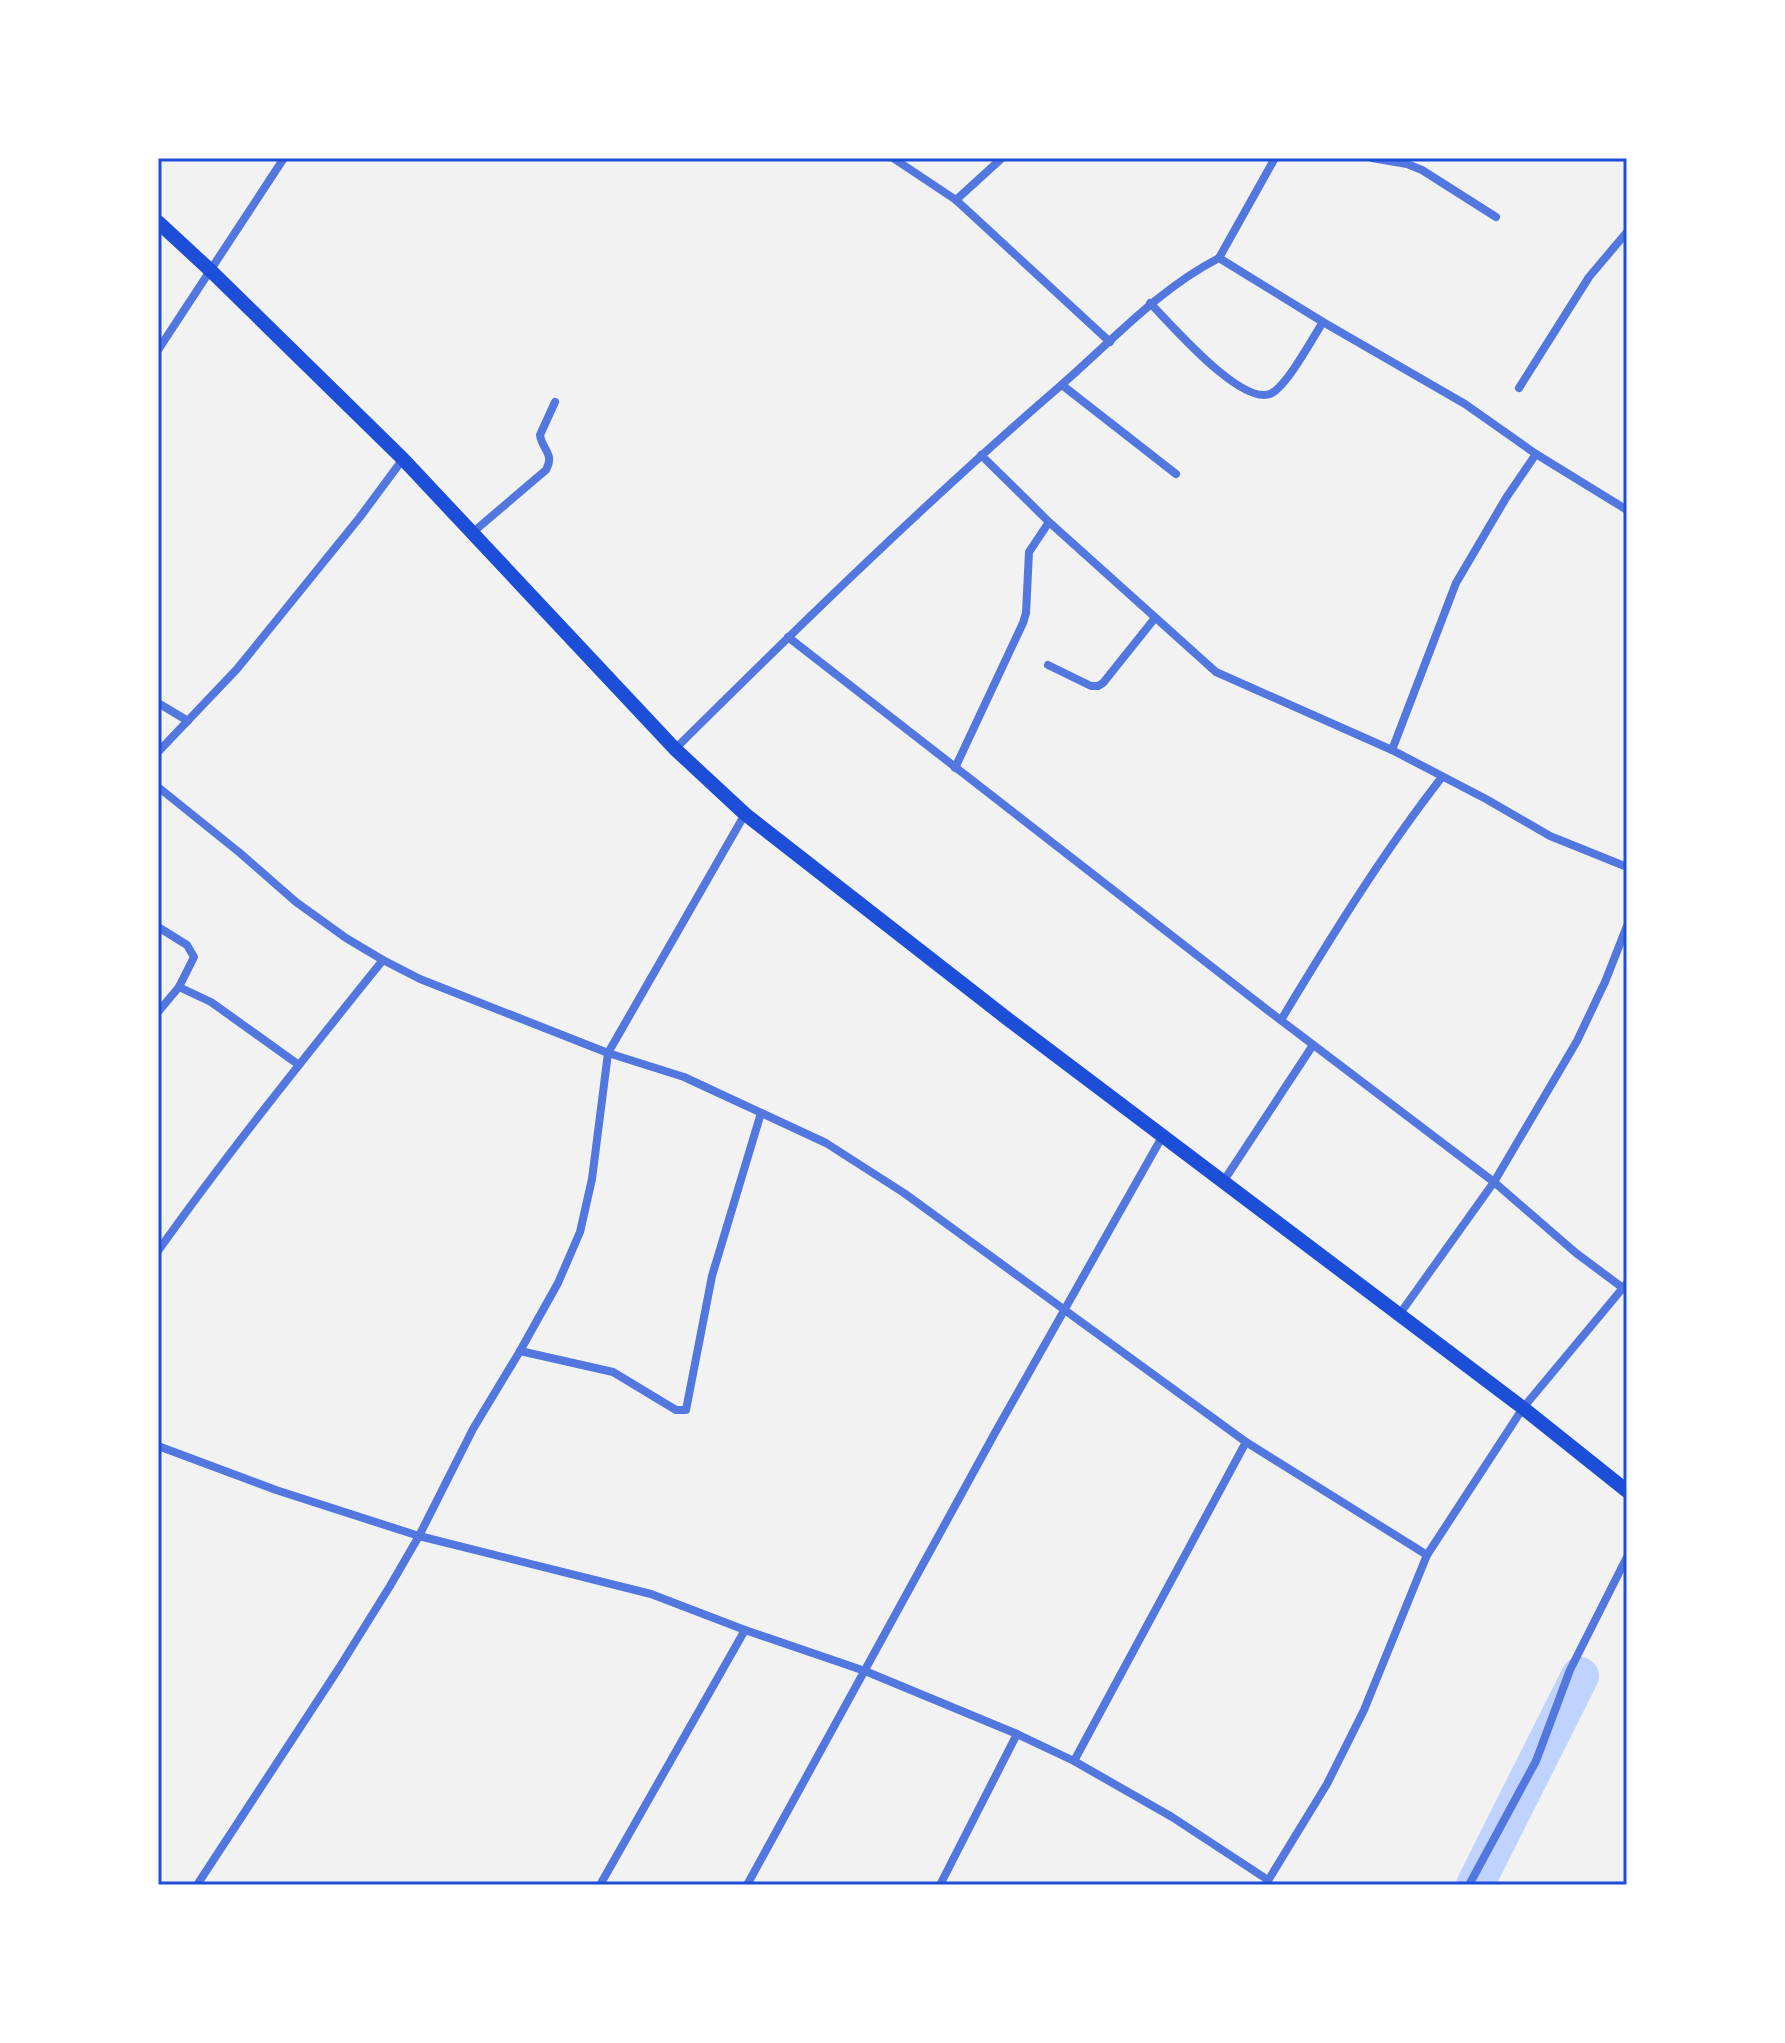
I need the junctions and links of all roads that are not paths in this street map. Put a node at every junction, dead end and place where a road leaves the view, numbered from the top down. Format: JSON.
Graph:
{"nodes":[{"id":1,"x":284,"y":158,"type":"edge"},
{"id":2,"x":893,"y":158,"type":"edge"},
{"id":3,"x":1002,"y":158,"type":"edge"},
{"id":4,"x":1275,"y":158,"type":"edge"},
{"id":5,"x":1372,"y":158,"type":"edge"},
{"id":6,"x":956,"y":200,"type":"junction"},
{"id":7,"x":1496,"y":217,"type":"dead end"},
{"id":8,"x":158,"y":222,"type":"edge"},
{"id":9,"x":1627,"y":232,"type":"edge"},
{"id":10,"x":1219,"y":258,"type":"junction"},
{"id":11,"x":210,"y":270,"type":"junction"},
{"id":12,"x":1150,"y":303,"type":"junction"},
{"id":13,"x":1323,"y":322,"type":"junction"},
{"id":14,"x":1110,"y":342,"type":"junction"},
{"id":15,"x":158,"y":350,"type":"edge"},
{"id":16,"x":1062,"y":385,"type":"junction"},
{"id":17,"x":1519,"y":388,"type":"dead end"},
{"id":18,"x":555,"y":402,"type":"dead end"},
{"id":19,"x":1536,"y":454,"type":"junction"},
{"id":20,"x":981,"y":455,"type":"junction"},
{"id":21,"x":403,"y":459,"type":"junction"},
{"id":22,"x":1176,"y":474,"type":"dead end"},
{"id":23,"x":1627,"y":510,"type":"edge"},
{"id":24,"x":1049,"y":522,"type":"junction"},
{"id":25,"x":472,"y":533,"type":"junction"},
{"id":26,"x":1155,"y":618,"type":"junction"},
{"id":27,"x":788,"y":637,"type":"junction"},
{"id":28,"x":1048,"y":665,"type":"dead end"},
{"id":29,"x":158,"y":703,"type":"edge"},
{"id":30,"x":188,"y":721,"type":"junction"},
{"id":31,"x":675,"y":749,"type":"junction"},
{"id":32,"x":1392,"y":750,"type":"junction"},
{"id":33,"x":158,"y":752,"type":"edge"},
{"id":34,"x":955,"y":768,"type":"junction"},
{"id":35,"x":1442,"y":777,"type":"junction"},
{"id":36,"x":158,"y":787,"type":"edge"},
{"id":37,"x":745,"y":814,"type":"junction"},
{"id":38,"x":1627,"y":867,"type":"edge"},
{"id":39,"x":1627,"y":926,"type":"edge"},
{"id":40,"x":158,"y":927,"type":"edge"},
{"id":41,"x":383,"y":960,"type":"junction"},
{"id":42,"x":179,"y":987,"type":"junction"},
{"id":43,"x":158,"y":1012,"type":"edge"},
{"id":44,"x":1281,"y":1020,"type":"junction"},
{"id":45,"x":1313,"y":1045,"type":"junction"},
{"id":46,"x":608,"y":1053,"type":"junction"},
{"id":47,"x":299,"y":1065,"type":"junction"},
{"id":48,"x":761,"y":1113,"type":"junction"},
{"id":49,"x":1162,"y":1137,"type":"junction"},
{"id":50,"x":1223,"y":1182,"type":"junction"},
{"id":51,"x":1494,"y":1182,"type":"junction"},
{"id":52,"x":158,"y":1251,"type":"edge"},
{"id":53,"x":1626,"y":1287,"type":"edge"},
{"id":54,"x":1065,"y":1310,"type":"junction"},
{"id":55,"x":1399,"y":1315,"type":"junction"},
{"id":56,"x":520,"y":1351,"type":"junction"},
{"id":57,"x":1523,"y":1408,"type":"junction"},
{"id":58,"x":1246,"y":1442,"type":"junction"},
{"id":59,"x":158,"y":1446,"type":"edge"},
{"id":60,"x":1627,"y":1491,"type":"edge"},
{"id":61,"x":419,"y":1536,"type":"junction"},
{"id":62,"x":1427,"y":1555,"type":"junction"},
{"id":63,"x":1627,"y":1557,"type":"edge"},
{"id":64,"x":745,"y":1630,"type":"junction"},
{"id":65,"x":865,"y":1671,"type":"junction"},
{"id":66,"x":1017,"y":1734,"type":"junction"},
{"id":67,"x":1074,"y":1761,"type":"junction"},
{"id":68,"x":1267,"y":1883,"type":"edge"},
{"id":69,"x":197,"y":1885,"type":"edge"},
{"id":70,"x":600,"y":1885,"type":"edge"},
{"id":71,"x":747,"y":1885,"type":"edge"},
{"id":72,"x":940,"y":1885,"type":"edge"},
{"id":73,"x":1469,"y":1885,"type":"edge"}],
"edges":[{"from":1,"to":11,"type":"street"},
{"from":2,"to":6,"type":"street"},
{"from":3,"to":6,"type":"street"},
{"from":4,"to":10,"type":"street"},
{"from":5,"to":7,"type":"street"},
{"from":6,"to":14,"type":"street"},
{"from":8,"to":11,"type":"main road"},
{"from":9,"to":17,"type":"street"},
{"from":10,"to":12,"type":"street"},
{"from":10,"to":13,"type":"street"},
{"from":11,"to":15,"type":"street"},
{"from":11,"to":21,"type":"main road"},
{"from":12,"to":13,"type":"street"},
{"from":12,"to":14,"type":"street"},
{"from":13,"to":19,"type":"street"},
{"from":14,"to":16,"type":"street"},
{"from":16,"to":20,"type":"street"},
{"from":16,"to":22,"type":"street"},
{"from":18,"to":25,"type":"street"},
{"from":19,"to":23,"type":"street"},
{"from":19,"to":32,"type":"street"},
{"from":20,"to":24,"type":"street"},
{"from":20,"to":27,"type":"street"},
{"from":21,"to":25,"type":"main road"},
{"from":21,"to":30,"type":"street"},
{"from":24,"to":26,"type":"street"},
{"from":24,"to":34,"type":"street"},
{"from":25,"to":31,"type":"main road"},
{"from":26,"to":28,"type":"street"},
{"from":26,"to":32,"type":"street"},
{"from":27,"to":31,"type":"street"},
{"from":27,"to":34,"type":"street"},
{"from":29,"to":30,"type":"street"},
{"from":30,"to":33,"type":"street"},
{"from":31,"to":37,"type":"main road"},
{"from":32,"to":35,"type":"street"},
{"from":34,"to":44,"type":"street"},
{"from":35,"to":38,"type":"street"},
{"from":35,"to":44,"type":"street"},
{"from":36,"to":41,"type":"street"},
{"from":37,"to":46,"type":"street"},
{"from":37,"to":49,"type":"main road"},
{"from":39,"to":51,"type":"street"},
{"from":40,"to":42,"type":"street"},
{"from":41,"to":46,"type":"street"},
{"from":41,"to":47,"type":"street"},
{"from":42,"to":43,"type":"street"},
{"from":42,"to":47,"type":"street"},
{"from":44,"to":45,"type":"street"},
{"from":45,"to":50,"type":"street"},
{"from":45,"to":51,"type":"street"},
{"from":46,"to":48,"type":"street"},
{"from":46,"to":56,"type":"street"},
{"from":47,"to":52,"type":"street"},
{"from":48,"to":54,"type":"street"},
{"from":48,"to":56,"type":"street"},
{"from":49,"to":50,"type":"main road"},
{"from":49,"to":54,"type":"street"},
{"from":50,"to":55,"type":"main road"},
{"from":51,"to":53,"type":"street"},
{"from":51,"to":55,"type":"street"},
{"from":53,"to":57,"type":"street"},
{"from":54,"to":58,"type":"street"},
{"from":54,"to":65,"type":"street"},
{"from":55,"to":57,"type":"main road"},
{"from":56,"to":61,"type":"street"},
{"from":57,"to":60,"type":"main road"},
{"from":57,"to":62,"type":"street"},
{"from":58,"to":62,"type":"street"},
{"from":58,"to":67,"type":"street"},
{"from":59,"to":61,"type":"street"},
{"from":61,"to":64,"type":"street"},
{"from":61,"to":69,"type":"street"},
{"from":62,"to":68,"type":"street"},
{"from":63,"to":73,"type":"street"},
{"from":64,"to":65,"type":"street"},
{"from":64,"to":70,"type":"street"},
{"from":65,"to":66,"type":"street"},
{"from":65,"to":71,"type":"street"},
{"from":66,"to":67,"type":"street"},
{"from":66,"to":72,"type":"street"},
{"from":67,"to":68,"type":"street"}]}
